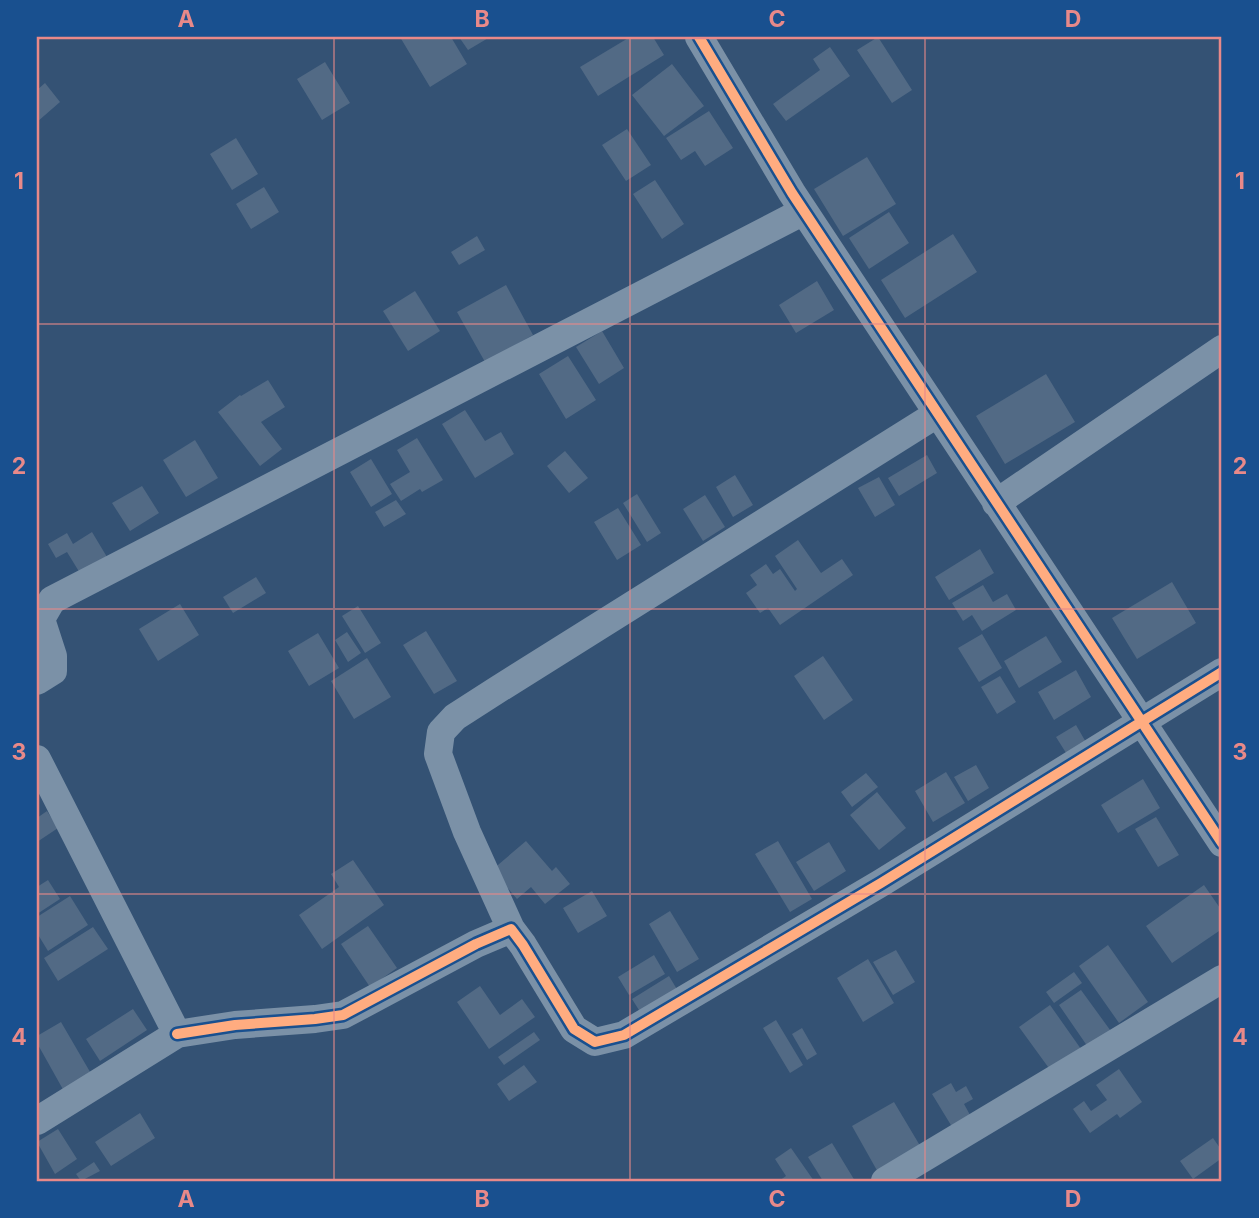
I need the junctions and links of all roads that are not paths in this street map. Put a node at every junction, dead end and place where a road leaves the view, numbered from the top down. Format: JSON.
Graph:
{"nodes":[{"id":1,"x":699,"y":37,"type":"edge"},
{"id":2,"x":804,"y":211,"type":"junction"},
{"id":3,"x":1222,"y":349,"type":"edge"},
{"id":4,"x":937,"y":414,"type":"junction"},
{"id":5,"x":996,"y":503,"type":"junction"},
{"id":6,"x":1222,"y":672,"type":"edge"},
{"id":7,"x":37,"y":681,"type":"edge"},
{"id":8,"x":1141,"y":720,"type":"junction"},
{"id":9,"x":37,"y":759,"type":"edge"},
{"id":10,"x":1222,"y":843,"type":"edge"},
{"id":11,"x":511,"y":929,"type":"junction"},
{"id":12,"x":1222,"y":979,"type":"edge"},
{"id":13,"x":177,"y":1034,"type":"junction"},
{"id":14,"x":37,"y":1121,"type":"edge"},
{"id":15,"x":885,"y":1181,"type":"edge"}],
"edges":[{"from":1,"to":2,"type":"street"},
{"from":2,"to":4,"type":"street"},
{"from":2,"to":7,"type":"street"},
{"from":3,"to":5,"type":"street"},
{"from":4,"to":5,"type":"street"},
{"from":4,"to":11,"type":"street"},
{"from":5,"to":8,"type":"street"},
{"from":6,"to":8,"type":"street"},
{"from":8,"to":10,"type":"street"},
{"from":8,"to":11,"type":"street"},
{"from":9,"to":13,"type":"street"},
{"from":11,"to":13,"type":"street"},
{"from":12,"to":15,"type":"street"},
{"from":13,"to":14,"type":"street"}]}
